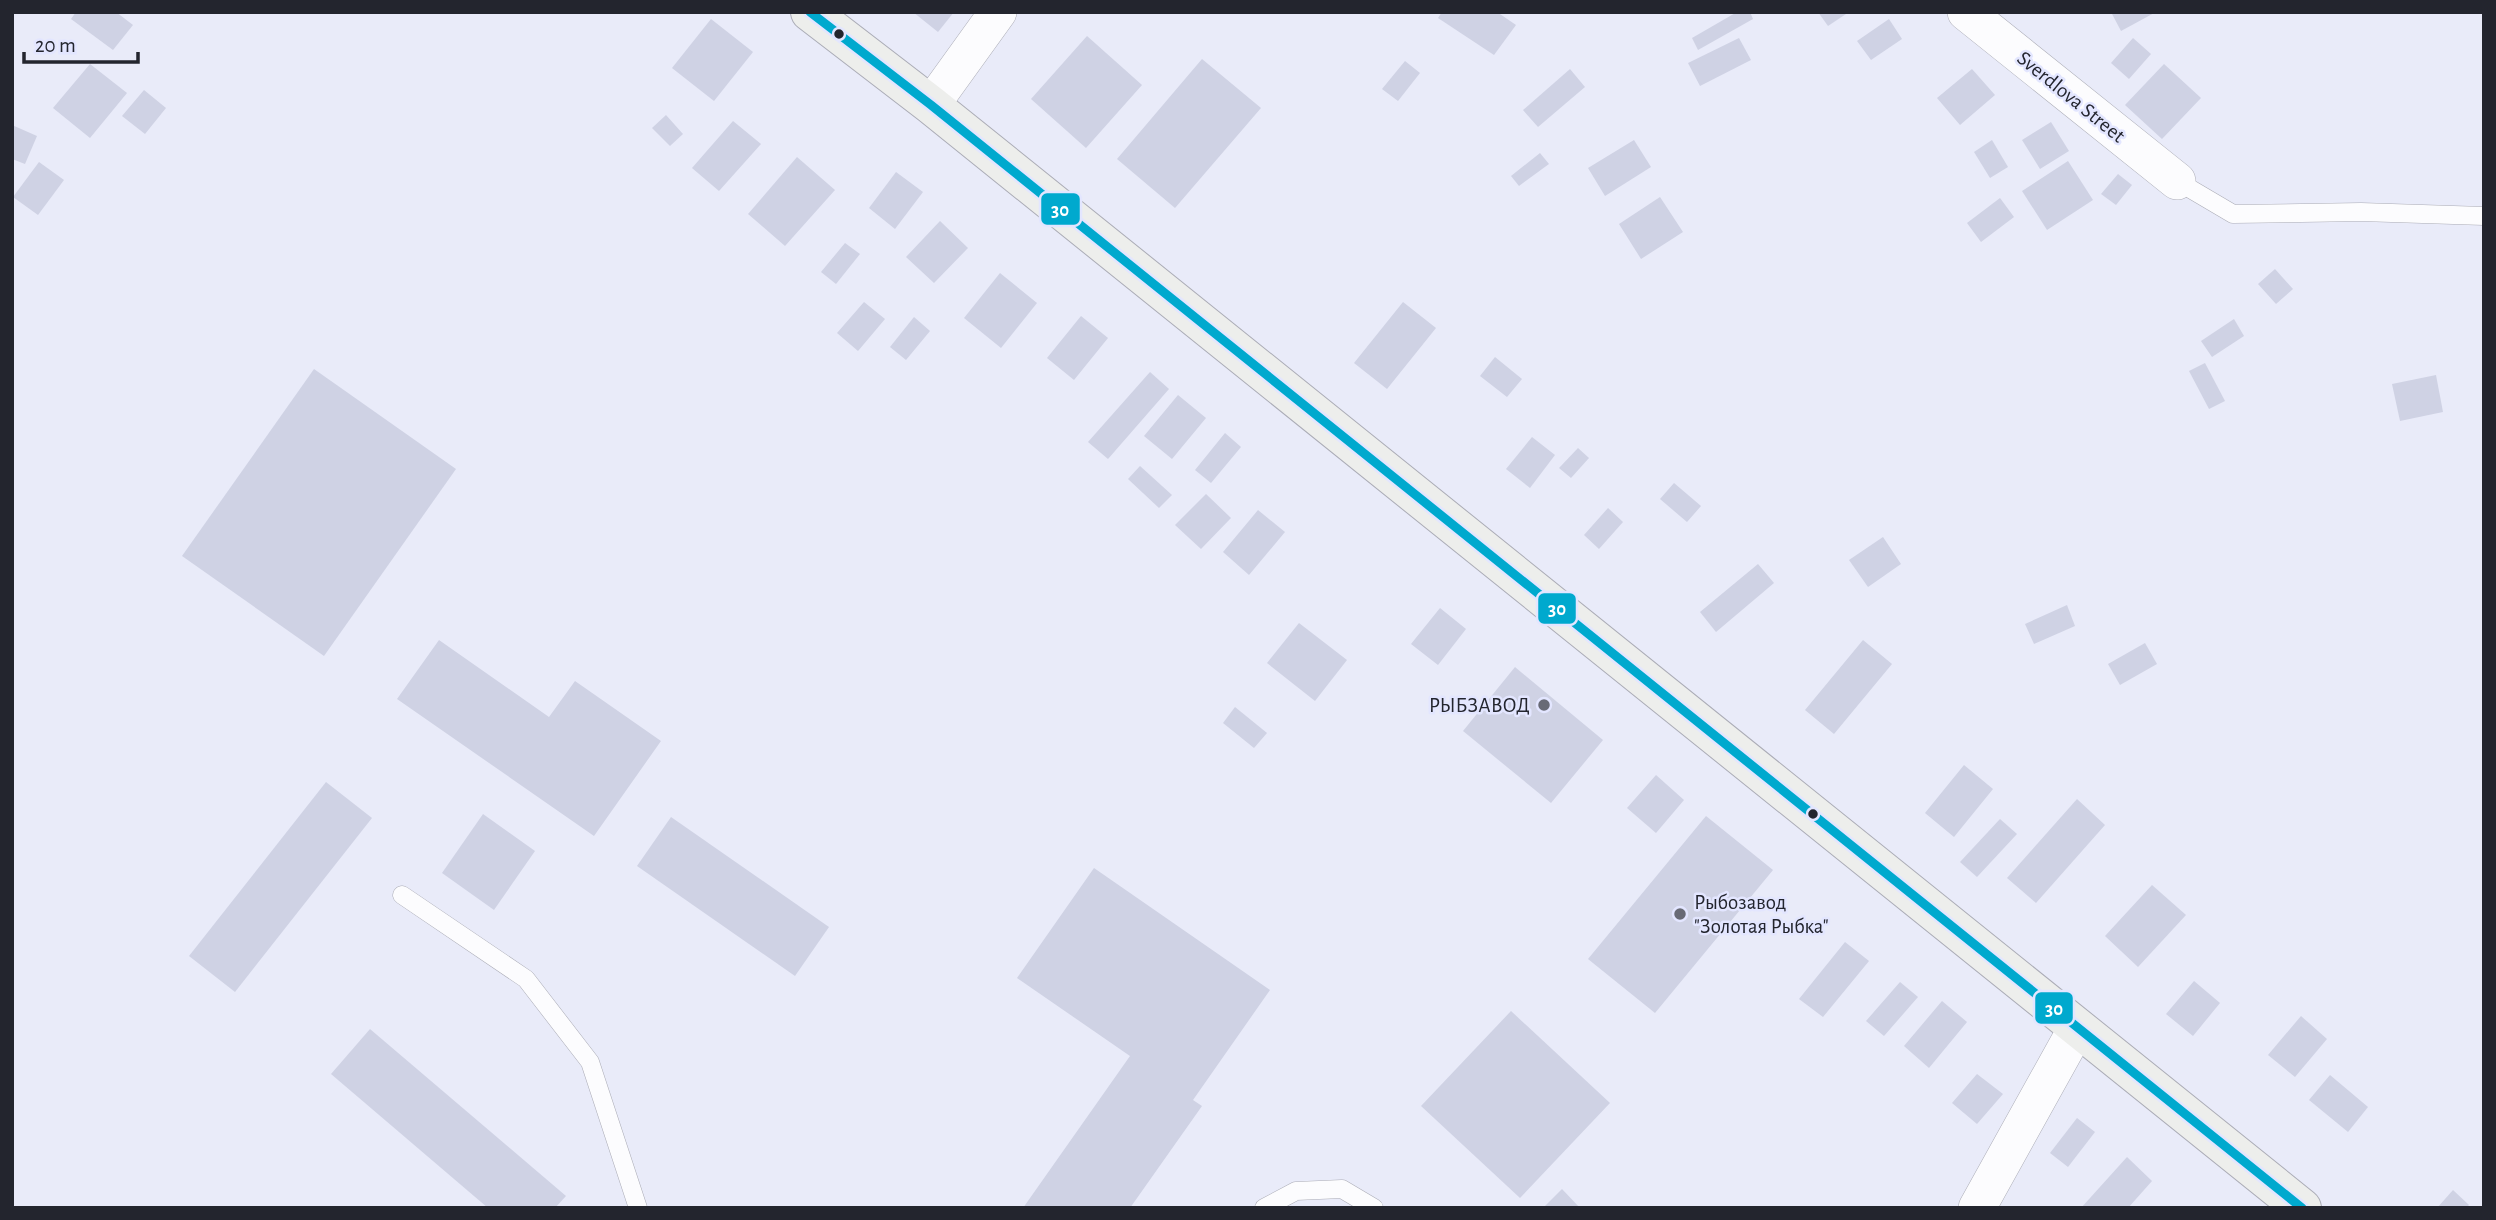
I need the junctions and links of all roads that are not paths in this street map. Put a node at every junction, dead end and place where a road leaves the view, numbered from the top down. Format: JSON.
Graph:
{"nodes":[{"id":1,"x":810,"y":12,"type":"edge"},
{"id":2,"x":998,"y":12,"type":"edge"},
{"id":3,"x":1966,"y":12,"type":"edge"},
{"id":4,"x":931,"y":105,"type":"junction"},
{"id":5,"x":2177,"y":181,"type":"joint"},
{"id":6,"x":2484,"y":216,"type":"edge"},
{"id":7,"x":402,"y":895,"type":"dead end"},
{"id":8,"x":2077,"y":1028,"type":"junction"},
{"id":9,"x":638,"y":1208,"type":"edge"},
{"id":10,"x":1264,"y":1208,"type":"edge"},
{"id":11,"x":1374,"y":1208,"type":"edge"},
{"id":12,"x":1977,"y":1208,"type":"edge"},
{"id":13,"x":2302,"y":1208,"type":"edge"}],
"edges":[{"from":1,"to":4,"type":"main road"},
{"from":2,"to":4,"type":"street"},
{"from":3,"to":5,"type":"street","name":"Sverdlova Street"},
{"from":4,"to":8,"type":"main road"},
{"from":5,"to":6,"type":"lane"},
{"from":7,"to":9,"type":"lane"},
{"from":8,"to":12,"type":"street"},
{"from":8,"to":13,"type":"main road"},
{"from":10,"to":11,"type":"lane"}]}
